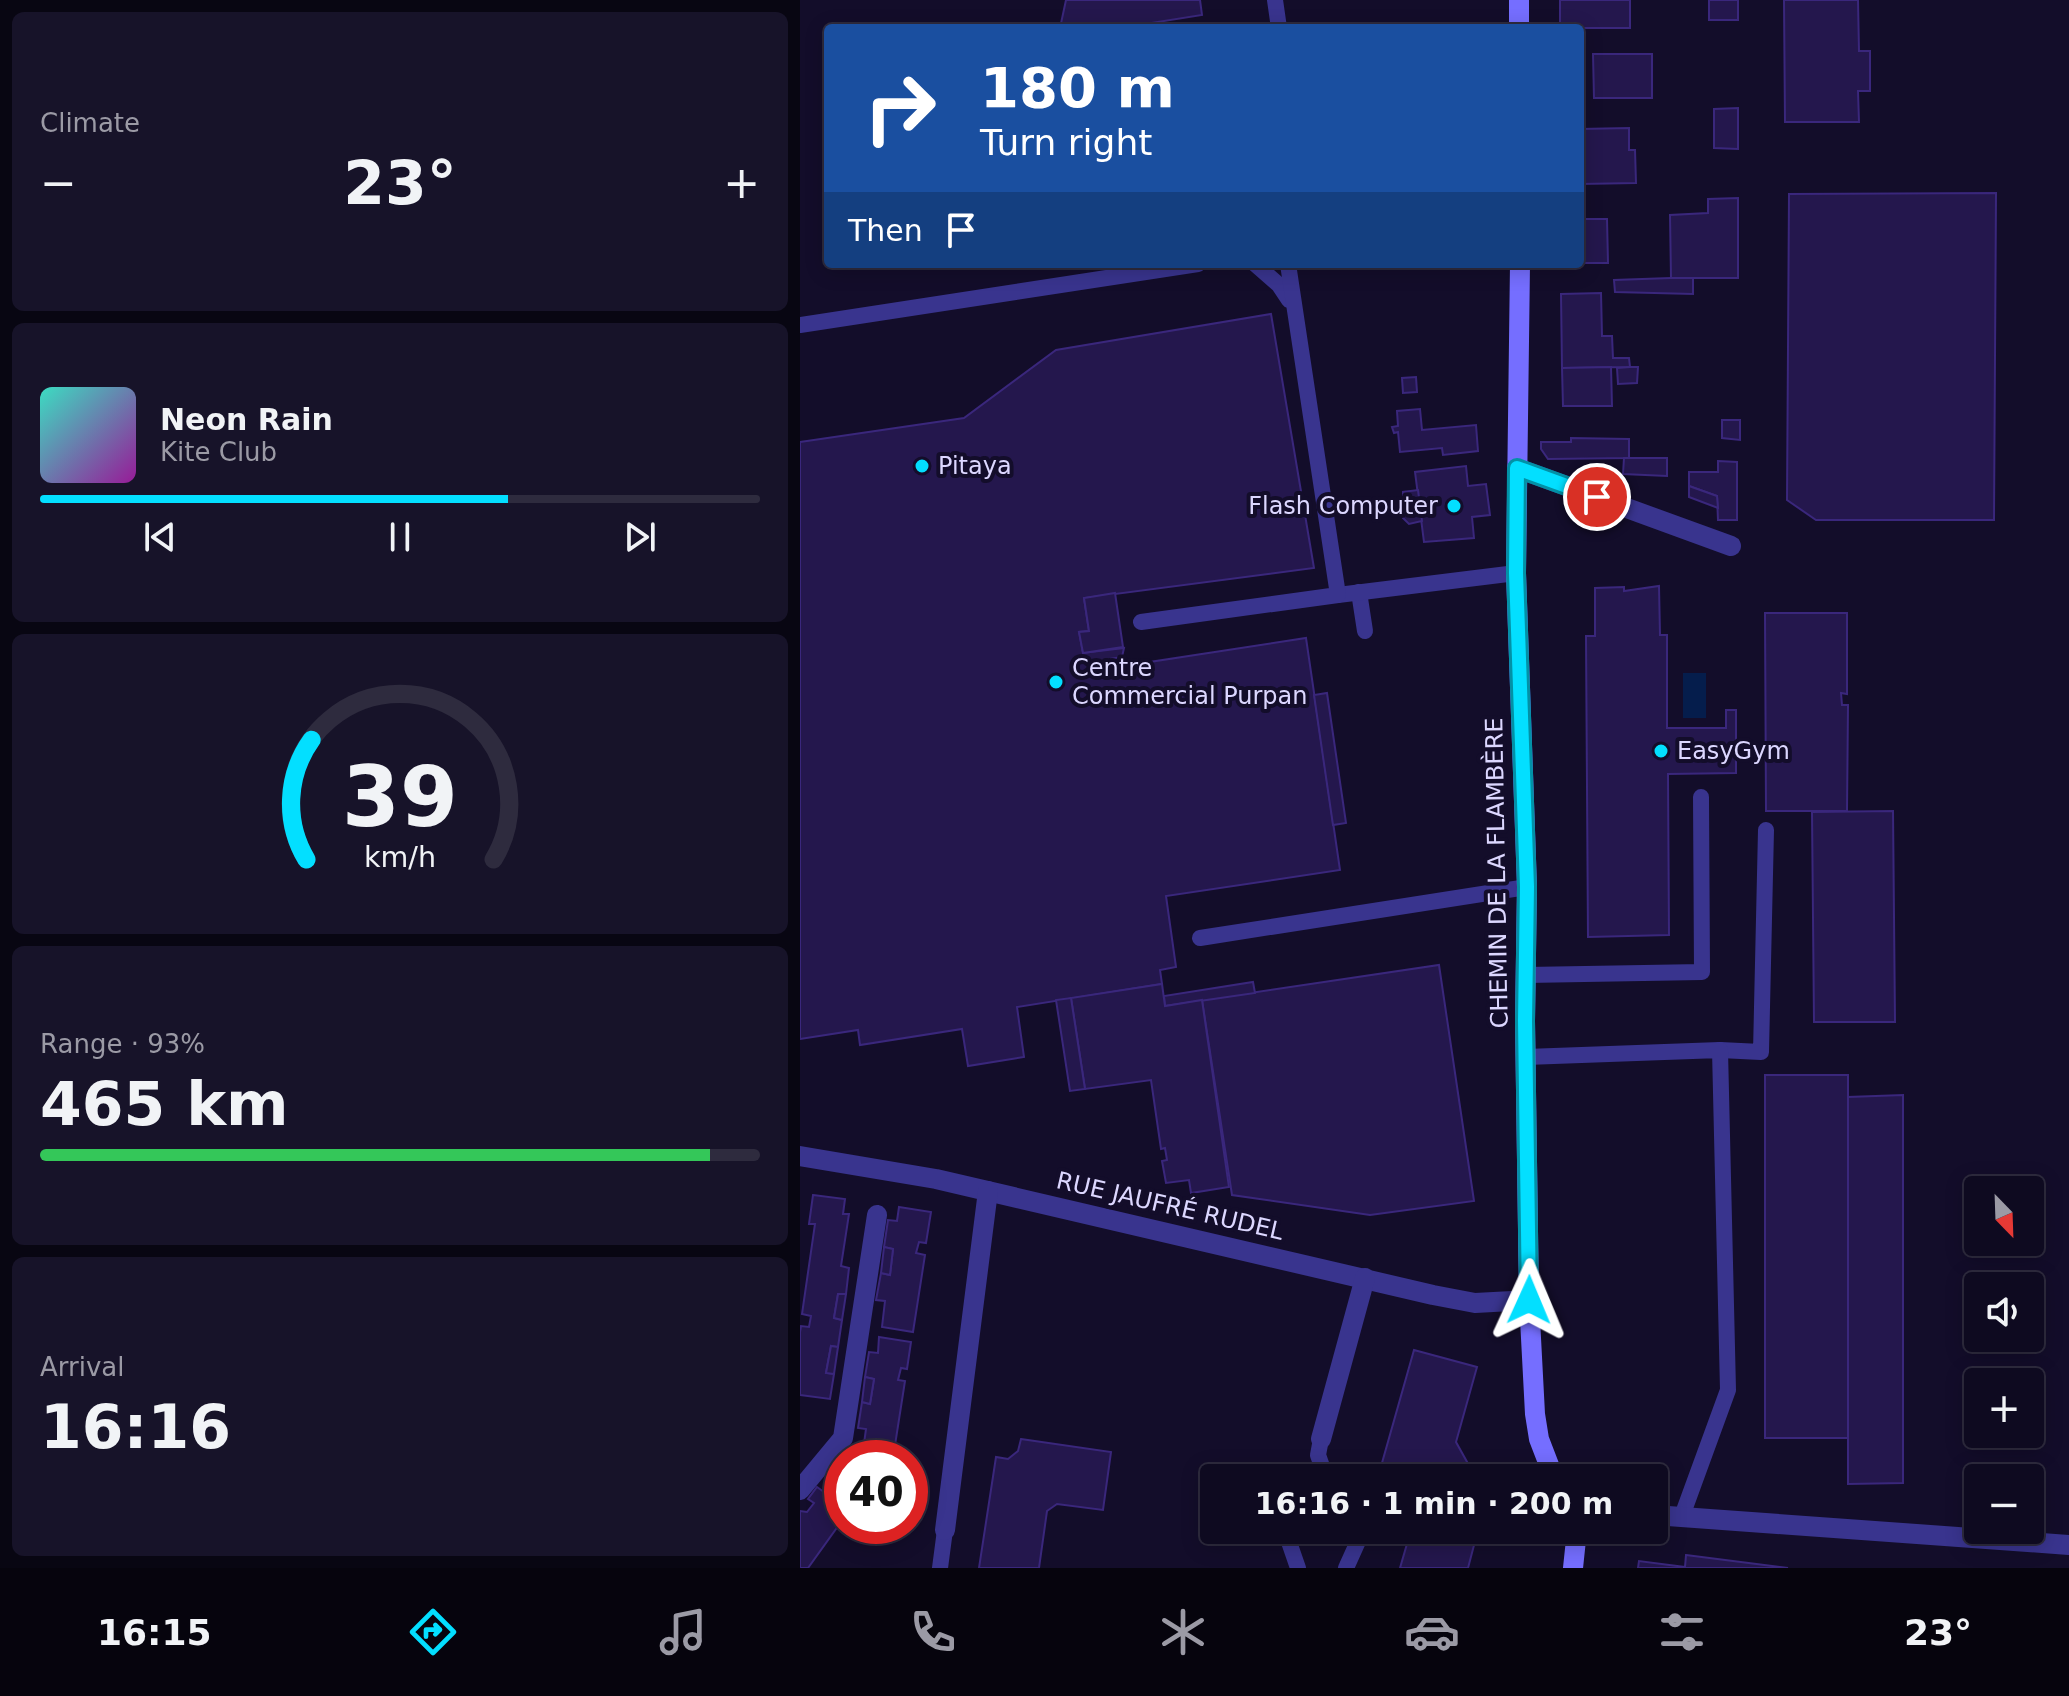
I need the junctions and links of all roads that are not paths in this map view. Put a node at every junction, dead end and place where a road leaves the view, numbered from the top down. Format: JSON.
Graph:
{"nodes":[{"id":1,"x":1275,"y":0,"type":"edge"},
{"id":2,"x":1519,"y":0,"type":"edge"},
{"id":3,"x":1278,"y":24,"type":"edge"},
{"id":4,"x":1519,"y":24,"type":"edge"},
{"id":5,"x":1172,"y":268,"type":"edge"},
{"id":6,"x":1259,"y":268,"type":"edge"},
{"id":7,"x":1289,"y":268,"type":"edge"},
{"id":8,"x":1520,"y":268,"type":"edge"},
{"id":9,"x":1294,"y":311,"type":"junction"},
{"id":10,"x":800,"y":325,"type":"edge"},
{"id":11,"x":1517,"y":468,"type":"junction"},
{"id":12,"x":1731,"y":546,"type":"dead end"},
{"id":13,"x":1516,"y":573,"type":"junction"},
{"id":14,"x":1359,"y":592,"type":"junction"},
{"id":15,"x":1338,"y":595,"type":"junction"},
{"id":16,"x":1141,"y":622,"type":"dead end"},
{"id":17,"x":1365,"y":631,"type":"dead end"},
{"id":18,"x":1701,"y":797,"type":"dead end"},
{"id":19,"x":1766,"y":830,"type":"dead end"},
{"id":20,"x":1527,"y":887,"type":"junction"},
{"id":21,"x":1200,"y":938,"type":"dead end"},
{"id":22,"x":1526,"y":975,"type":"junction"},
{"id":23,"x":1720,"y":1050,"type":"junction"},
{"id":24,"x":1526,"y":1057,"type":"junction"},
{"id":25,"x":800,"y":1156,"type":"edge"},
{"id":26,"x":988,"y":1191,"type":"junction"},
{"id":27,"x":877,"y":1215,"type":"dead end"},
{"id":28,"x":1365,"y":1278,"type":"junction"},
{"id":29,"x":1529,"y":1300,"type":"junction"},
{"id":30,"x":1321,"y":1439,"type":"joint"},
{"id":31,"x":1322,"y":1464,"type":"edge"},
{"id":32,"x":1549,"y":1464,"type":"edge"},
{"id":33,"x":800,"y":1490,"type":"edge"},
{"id":34,"x":1668,"y":1516,"type":"edge"},
{"id":35,"x":1682,"y":1516,"type":"junction"},
{"id":36,"x":945,"y":1530,"type":"joint"},
{"id":37,"x":1290,"y":1544,"type":"edge"},
{"id":38,"x":1357,"y":1544,"type":"edge"},
{"id":39,"x":1576,"y":1544,"type":"edge"},
{"id":40,"x":2069,"y":1545,"type":"edge"},
{"id":41,"x":940,"y":1568,"type":"edge"},
{"id":42,"x":1298,"y":1568,"type":"edge"},
{"id":43,"x":1346,"y":1568,"type":"edge"},
{"id":44,"x":1573,"y":1568,"type":"edge"}],
"edges":[{"from":1,"to":3,"type":"lane"},
{"from":2,"to":4,"type":"street"},
{"from":5,"to":10,"type":"lane"},
{"from":6,"to":9,"type":"lane"},
{"from":7,"to":9,"type":"lane"},
{"from":8,"to":11,"type":"street","name":"CHEMIN DE LA FLAMBÈRE"},
{"from":9,"to":15,"type":"lane"},
{"from":11,"to":12,"type":"street"},
{"from":11,"to":13,"type":"street","name":"CHEMIN DE LA FLAMBÈRE"},
{"from":13,"to":14,"type":"lane"},
{"from":13,"to":20,"type":"street","name":"CHEMIN DE LA FLAMBÈRE"},
{"from":14,"to":15,"type":"lane"},
{"from":14,"to":17,"type":"lane"},
{"from":15,"to":16,"type":"lane"},
{"from":18,"to":22,"type":"lane"},
{"from":19,"to":23,"type":"lane"},
{"from":20,"to":21,"type":"lane"},
{"from":20,"to":22,"type":"street","name":"CHEMIN DE LA FLAMBÈRE"},
{"from":22,"to":24,"type":"street","name":"CHEMIN DE LA FLAMBÈRE"},
{"from":23,"to":24,"type":"lane"},
{"from":23,"to":35,"type":"lane"},
{"from":24,"to":29,"type":"street","name":"CHEMIN DE LA FLAMBÈRE"},
{"from":25,"to":26,"type":"street","name":"RUE JAUFRÉ RUDEL"},
{"from":26,"to":28,"type":"street","name":"RUE JAUFRÉ RUDEL"},
{"from":26,"to":36,"type":"street"},
{"from":27,"to":33,"type":"street"},
{"from":28,"to":29,"type":"street","name":"RUE JAUFRÉ RUDEL"},
{"from":28,"to":30,"type":"street"},
{"from":29,"to":32,"type":"street","name":"CHEMIN DE LA FLAMBÈRE"},
{"from":30,"to":31,"type":"lane"},
{"from":34,"to":35,"type":"street"},
{"from":35,"to":40,"type":"street"},
{"from":36,"to":41,"type":"lane"},
{"from":37,"to":42,"type":"lane"},
{"from":38,"to":43,"type":"lane"},
{"from":39,"to":44,"type":"street"}]}
